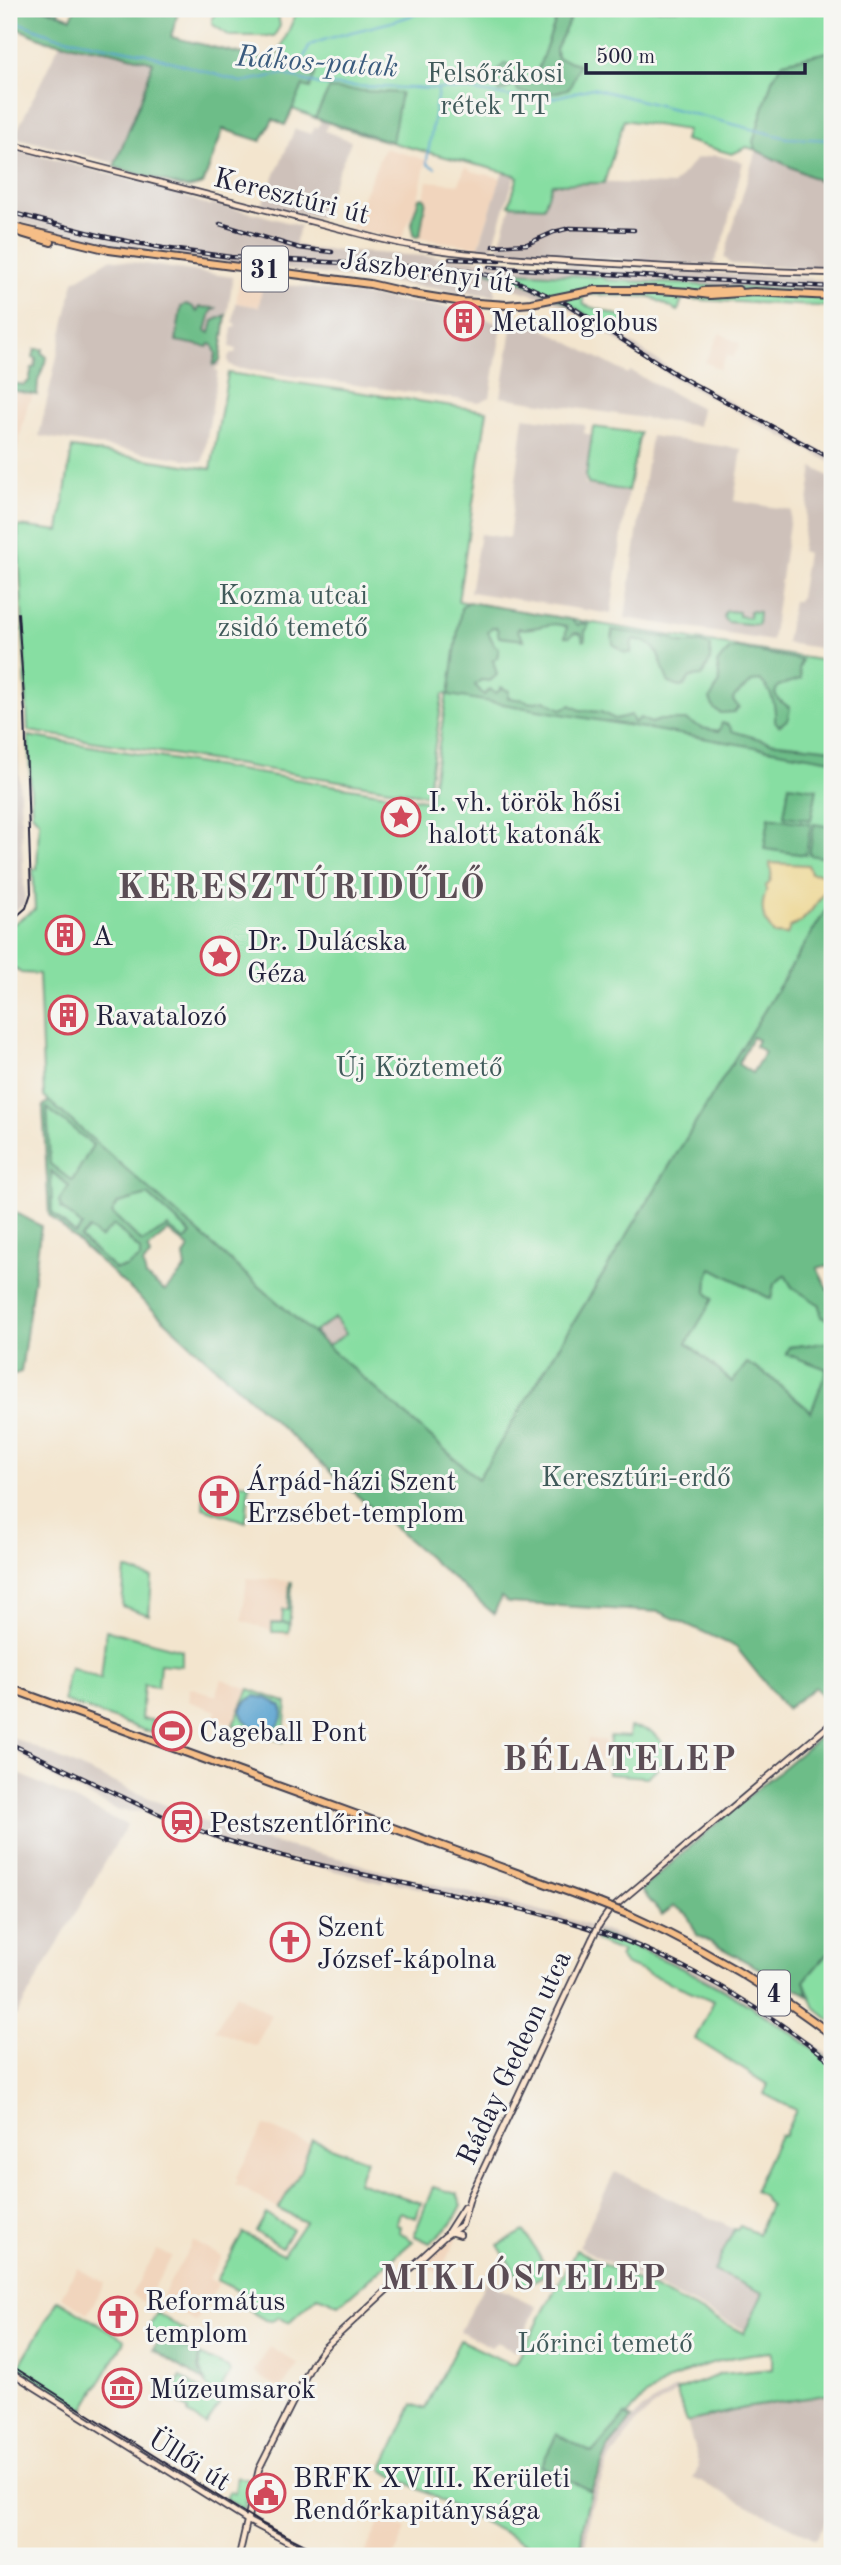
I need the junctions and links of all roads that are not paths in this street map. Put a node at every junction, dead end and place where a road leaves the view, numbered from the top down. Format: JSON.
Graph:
{"nodes":[{"id":1,"x":9,"y":144,"type":"edge"},
{"id":2,"x":10,"y":227,"type":"edge"},
{"id":3,"x":570,"y":262,"type":"junction"},
{"id":4,"x":636,"y":265,"type":"junction"},
{"id":5,"x":832,"y":273,"type":"edge"},
{"id":6,"x":832,"y":296,"type":"edge"},
{"id":7,"x":9,"y":1688,"type":"edge"},
{"id":8,"x":832,"y":1723,"type":"edge"},
{"id":9,"x":832,"y":2035,"type":"edge"},
{"id":10,"x":467,"y":2203,"type":"junction"},
{"id":11,"x":447,"y":2234,"type":"junction"},
{"id":12,"x":460,"y":2235,"type":"dead end"},
{"id":13,"x":9,"y":2371,"type":"edge"},
{"id":14,"x":246,"y":2519,"type":"junction"},
{"id":15,"x":239,"y":2556,"type":"edge"},
{"id":16,"x":315,"y":2556,"type":"edge"}],
"edges":[{"from":1,"to":3,"type":"main road","name":"Keresztúri út"},
{"from":2,"to":6,"type":"main road","name":"Jászberényi út","number":"31","bridge":true},
{"from":3,"to":4,"type":"main road","name":"Keresztúri út"},
{"from":3,"to":4,"type":"main road","name":"Keresztúri út"},
{"from":4,"to":5,"type":"main road","name":"Keresztúri út"},
{"from":7,"to":9,"type":"main road","number":"4","bridge":true},
{"from":8,"to":10,"type":"main road","name":"Ráday Gedeon utca","bridge":true},
{"from":10,"to":11,"type":"main road"},
{"from":10,"to":11,"type":"main road","name":"Ráday Gedeon utca"},
{"from":11,"to":12,"type":"main road"},
{"from":11,"to":14,"type":"main road"},
{"from":13,"to":14,"type":"main road","name":"Üllői út"},
{"from":14,"to":15,"type":"main road"},
{"from":14,"to":16,"type":"main road","name":"Üllői út"}]}
